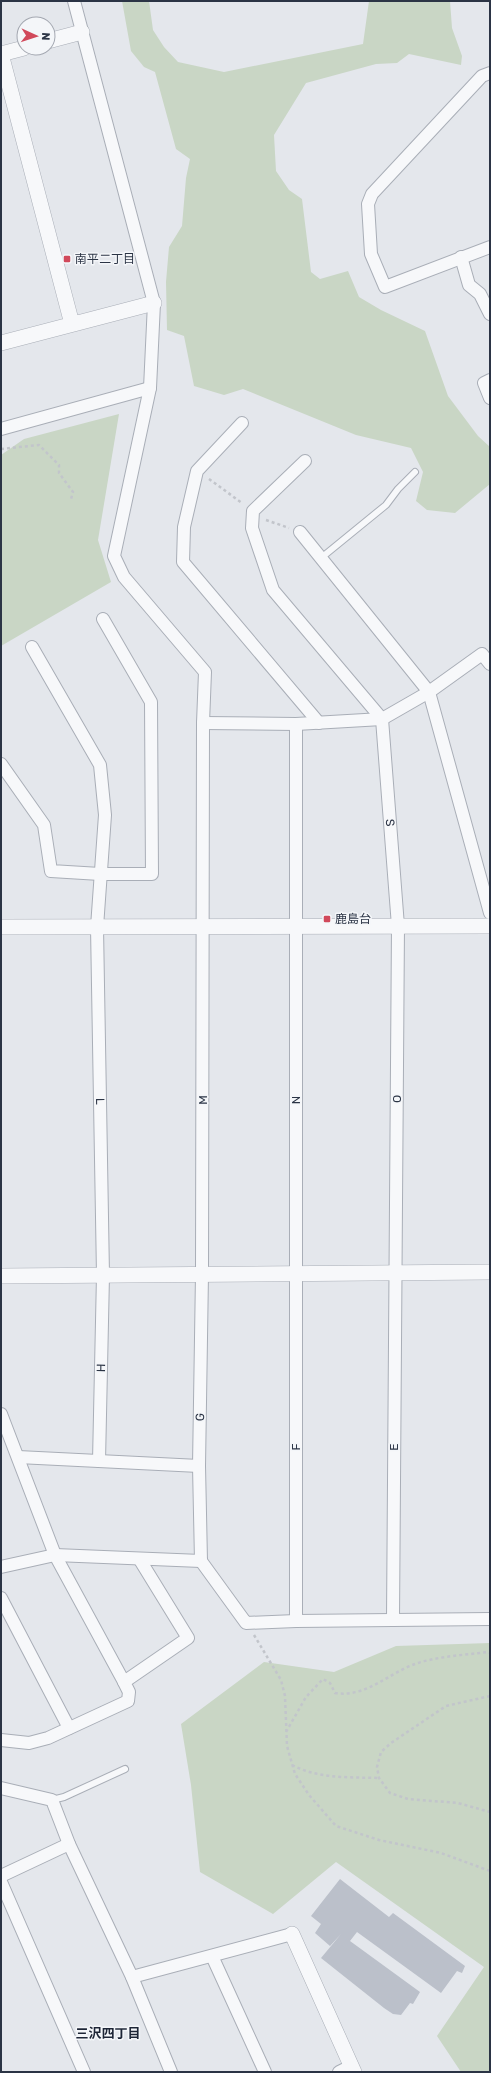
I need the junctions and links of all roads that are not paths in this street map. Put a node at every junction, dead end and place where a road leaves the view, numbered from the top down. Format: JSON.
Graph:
{"nodes":[{"id":1,"x":74,"y":1,"type":"edge"},
{"id":2,"x":82,"y":32,"type":"junction"},
{"id":3,"x":56,"y":39,"type":"edge"},
{"id":4,"x":16,"y":50,"type":"edge"},
{"id":5,"x":1,"y":54,"type":"edge"},
{"id":6,"x":490,"y":73,"type":"edge"},
{"id":7,"x":490,"y":246,"type":"edge"},
{"id":8,"x":461,"y":257,"type":"junction"},
{"id":9,"x":154,"y":303,"type":"junction"},
{"id":10,"x":490,"y":314,"type":"edge"},
{"id":11,"x":72,"y":324,"type":"junction"},
{"id":12,"x":1,"y":343,"type":"edge"},
{"id":13,"x":490,"y":380,"type":"edge"},
{"id":14,"x":150,"y":388,"type":"junction"},
{"id":15,"x":490,"y":398,"type":"edge"},
{"id":16,"x":242,"y":423,"type":"dead end"},
{"id":17,"x":1,"y":429,"type":"edge"},
{"id":18,"x":305,"y":461,"type":"dead end"},
{"id":19,"x":414,"y":472,"type":"dead end"},
{"id":20,"x":300,"y":532,"type":"road end"},
{"id":21,"x":321,"y":558,"type":"junction"},
{"id":22,"x":103,"y":619,"type":"dead end"},
{"id":23,"x":32,"y":647,"type":"dead end"},
{"id":24,"x":490,"y":664,"type":"edge"},
{"id":25,"x":430,"y":692,"type":"junction"},
{"id":26,"x":382,"y":719,"type":"junction"},
{"id":27,"x":203,"y":723,"type":"junction"},
{"id":28,"x":319,"y":723,"type":"junction"},
{"id":29,"x":296,"y":724,"type":"junction"},
{"id":30,"x":1,"y":764,"type":"edge"},
{"id":31,"x":100,"y":874,"type":"junction"},
{"id":32,"x":490,"y":912,"type":"edge"},
{"id":33,"x":296,"y":926,"type":"junction"},
{"id":34,"x":398,"y":926,"type":"junction"},
{"id":35,"x":490,"y":926,"type":"edge"},
{"id":36,"x":1,"y":927,"type":"edge"},
{"id":37,"x":97,"y":927,"type":"junction"},
{"id":38,"x":204,"y":927,"type":"junction"},
{"id":39,"x":490,"y":1272,"type":"edge"},
{"id":40,"x":296,"y":1273,"type":"junction"},
{"id":41,"x":396,"y":1273,"type":"junction"},
{"id":42,"x":202,"y":1274,"type":"junction"},
{"id":43,"x":103,"y":1275,"type":"junction"},
{"id":44,"x":1,"y":1276,"type":"edge"},
{"id":45,"x":1,"y":1414,"type":"edge"},
{"id":46,"x":18,"y":1457,"type":"junction"},
{"id":47,"x":99,"y":1461,"type":"junction"},
{"id":48,"x":199,"y":1466,"type":"junction"},
{"id":49,"x":55,"y":1555,"type":"junction"},
{"id":50,"x":140,"y":1560,"type":"junction"},
{"id":51,"x":201,"y":1561,"type":"junction"},
{"id":52,"x":1,"y":1566,"type":"edge"},
{"id":53,"x":1,"y":1598,"type":"edge"},
{"id":54,"x":490,"y":1619,"type":"edge"},
{"id":55,"x":393,"y":1620,"type":"junction"},
{"id":56,"x":296,"y":1621,"type":"junction"},
{"id":57,"x":124,"y":1682,"type":"junction"},
{"id":58,"x":69,"y":1728,"type":"junction"},
{"id":59,"x":1,"y":1740,"type":"edge"},
{"id":60,"x":125,"y":1768,"type":"dead end"},
{"id":61,"x":1,"y":1788,"type":"edge"},
{"id":62,"x":52,"y":1800,"type":"junction"},
{"id":63,"x":69,"y":1844,"type":"junction"},
{"id":64,"x":1,"y":1876,"type":"edge"},
{"id":65,"x":1,"y":1882,"type":"edge"},
{"id":66,"x":292,"y":1934,"type":"joint"},
{"id":67,"x":212,"y":1956,"type":"junction"},
{"id":68,"x":132,"y":1977,"type":"junction"},
{"id":69,"x":348,"y":2070,"type":"edge"},
{"id":70,"x":84,"y":2072,"type":"edge"},
{"id":71,"x":171,"y":2072,"type":"edge"},
{"id":72,"x":265,"y":2072,"type":"edge"}],
"edges":[{"from":1,"to":2,"type":"street","name":"M"},
{"from":2,"to":3,"type":"street"},
{"from":2,"to":9,"type":"street","name":"M"},
{"from":4,"to":5,"type":"street"},
{"from":5,"to":11,"type":"street"},
{"from":6,"to":8,"type":"street"},
{"from":7,"to":8,"type":"street"},
{"from":8,"to":10,"type":"street"},
{"from":9,"to":11,"type":"street"},
{"from":9,"to":14,"type":"street","name":"M"},
{"from":11,"to":12,"type":"street"},
{"from":13,"to":15,"type":"street"},
{"from":14,"to":17,"type":"street"},
{"from":14,"to":27,"type":"street","name":"M"},
{"from":16,"to":28,"type":"street"},
{"from":18,"to":26,"type":"street"},
{"from":19,"to":21,"type":"lane"},
{"from":20,"to":21,"type":"street"},
{"from":21,"to":25,"type":"street"},
{"from":22,"to":31,"type":"street"},
{"from":23,"to":31,"type":"street","name":"L"},
{"from":24,"to":25,"type":"street"},
{"from":25,"to":26,"type":"street"},
{"from":25,"to":32,"type":"street"},
{"from":26,"to":28,"type":"street"},
{"from":26,"to":34,"type":"street","name":"S"},
{"from":27,"to":29,"type":"street"},
{"from":27,"to":38,"type":"street","name":"M"},
{"from":28,"to":29,"type":"street"},
{"from":29,"to":33,"type":"street","name":"N"},
{"from":30,"to":31,"type":"street"},
{"from":31,"to":37,"type":"street","name":"L"},
{"from":33,"to":34,"type":"street"},
{"from":33,"to":38,"type":"street"},
{"from":33,"to":40,"type":"street","name":"N"},
{"from":34,"to":35,"type":"street"},
{"from":34,"to":41,"type":"street","name":"O"},
{"from":36,"to":37,"type":"street"},
{"from":37,"to":38,"type":"street"},
{"from":37,"to":43,"type":"street","name":"L"},
{"from":38,"to":42,"type":"street","name":"M"},
{"from":39,"to":41,"type":"street"},
{"from":40,"to":41,"type":"street"},
{"from":40,"to":42,"type":"street"},
{"from":40,"to":56,"type":"street","name":"F"},
{"from":41,"to":55,"type":"street","name":"E"},
{"from":42,"to":43,"type":"street"},
{"from":42,"to":48,"type":"street","name":"G"},
{"from":43,"to":44,"type":"street"},
{"from":43,"to":47,"type":"street","name":"H"},
{"from":45,"to":46,"type":"street"},
{"from":46,"to":47,"type":"street"},
{"from":46,"to":49,"type":"street"},
{"from":47,"to":48,"type":"street"},
{"from":48,"to":51,"type":"street","name":"G"},
{"from":49,"to":50,"type":"street"},
{"from":49,"to":52,"type":"street"},
{"from":49,"to":57,"type":"street"},
{"from":50,"to":51,"type":"street"},
{"from":50,"to":57,"type":"street"},
{"from":51,"to":56,"type":"street"},
{"from":53,"to":58,"type":"street"},
{"from":54,"to":55,"type":"street"},
{"from":55,"to":56,"type":"street"},
{"from":57,"to":58,"type":"street"},
{"from":58,"to":59,"type":"street"},
{"from":60,"to":62,"type":"lane"},
{"from":61,"to":62,"type":"street"},
{"from":62,"to":63,"type":"street"},
{"from":63,"to":64,"type":"street"},
{"from":63,"to":68,"type":"street"},
{"from":65,"to":70,"type":"street"},
{"from":66,"to":67,"type":"street"},
{"from":66,"to":69,"type":"street"},
{"from":67,"to":68,"type":"street"},
{"from":67,"to":72,"type":"street"},
{"from":68,"to":71,"type":"street"}]}
